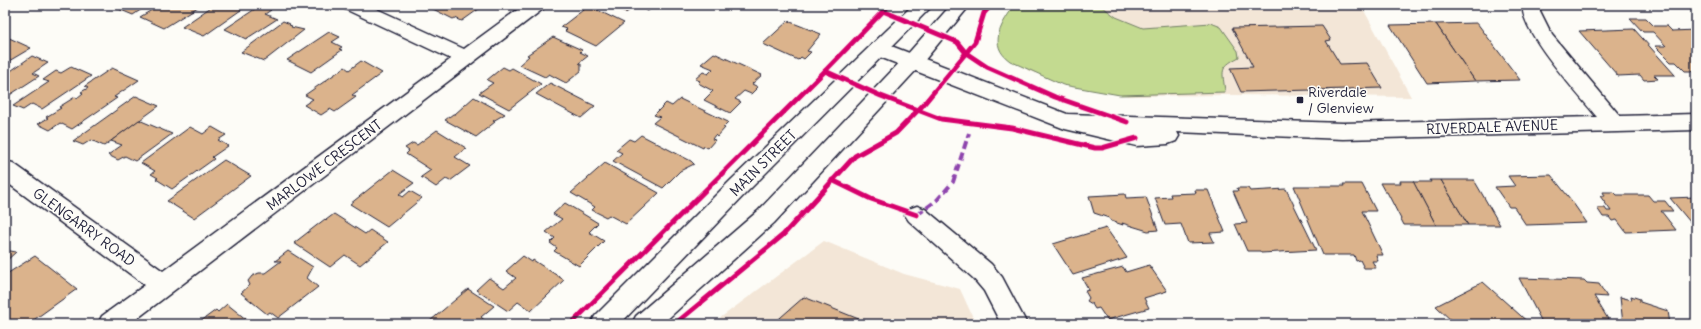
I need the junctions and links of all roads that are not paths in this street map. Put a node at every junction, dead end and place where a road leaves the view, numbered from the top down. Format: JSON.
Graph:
{"nodes":[{"id":1,"x":352,"y":5,"type":"edge"},
{"id":2,"x":536,"y":5,"type":"edge"},
{"id":3,"x":924,"y":5,"type":"edge"},
{"id":4,"x":960,"y":5,"type":"edge"},
{"id":5,"x":1532,"y":5,"type":"edge"},
{"id":6,"x":879,"y":49,"type":"junction"},
{"id":7,"x":467,"y":58,"type":"junction"},
{"id":8,"x":912,"y":62,"type":"junction"},
{"id":9,"x":1696,"y":122,"type":"edge"},
{"id":10,"x":1614,"y":124,"type":"junction"},
{"id":11,"x":5,"y":169,"type":"edge"},
{"id":12,"x":917,"y":215,"type":"dead end"},
{"id":13,"x":163,"y":285,"type":"junction"},
{"id":14,"x":111,"y":324,"type":"edge"},
{"id":15,"x":604,"y":324,"type":"edge"},
{"id":16,"x":645,"y":324,"type":"edge"},
{"id":17,"x":1014,"y":324,"type":"edge"}],
"edges":[{"from":1,"to":7,"type":"street"},
{"from":2,"to":7,"type":"street","name":"MARLOWE CRESCENT"},
{"from":3,"to":6,"type":"street","name":"MAIN STREET"},
{"from":4,"to":8,"type":"street"},
{"from":5,"to":10,"type":"street"},
{"from":6,"to":8,"type":"street","name":"RIVERDALE AVENUE"},
{"from":6,"to":15,"type":"street","name":"MAIN STREET"},
{"from":7,"to":13,"type":"street","name":"MARLOWE CRESCENT"},
{"from":8,"to":10,"type":"street","name":"RIVERDALE AVENUE"},
{"from":8,"to":16,"type":"street"},
{"from":9,"to":10,"type":"street","name":"RIVERDALE AVENUE"},
{"from":11,"to":13,"type":"street","name":"GLENGARRY ROAD"},
{"from":12,"to":17,"type":"street"},
{"from":13,"to":14,"type":"street","name":"MARLOWE CRESCENT"}]}
